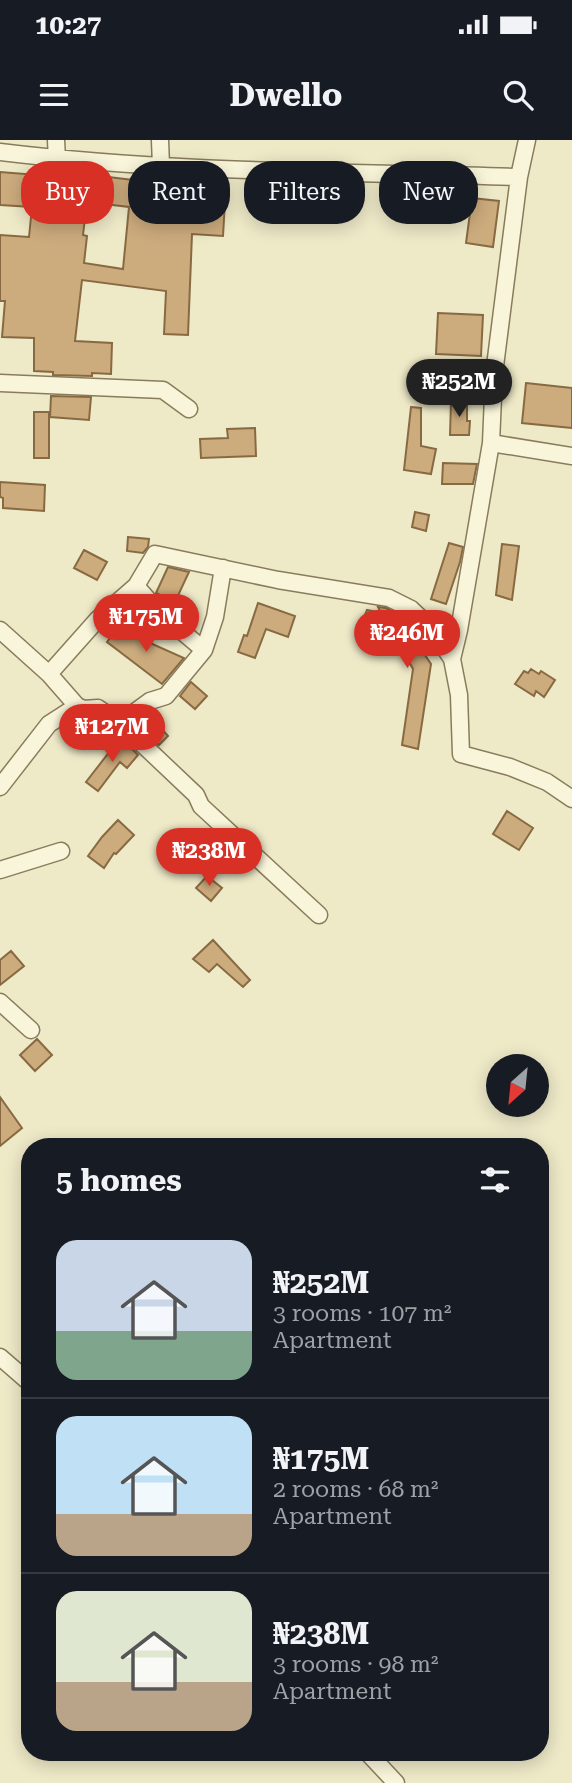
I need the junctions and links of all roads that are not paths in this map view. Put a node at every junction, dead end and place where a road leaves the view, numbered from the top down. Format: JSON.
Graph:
{"nodes":[{"id":1,"x":56,"y":140,"type":"edge"},
{"id":2,"x":160,"y":140,"type":"edge"},
{"id":3,"x":527,"y":140,"type":"edge"},
{"id":4,"x":0,"y":152,"type":"edge"},
{"id":5,"x":57,"y":159,"type":"junction"},
{"id":6,"x":161,"y":161,"type":"edge"},
{"id":7,"x":128,"y":164,"type":"edge"},
{"id":8,"x":230,"y":168,"type":"edge"},
{"id":9,"x":519,"y":177,"type":"junction"},
{"id":10,"x":0,"y":383,"type":"edge"},
{"id":11,"x":189,"y":409,"type":"dead end"},
{"id":12,"x":491,"y":443,"type":"junction"},
{"id":13,"x":572,"y":456,"type":"edge"},
{"id":14,"x":223,"y":568,"type":"junction"},
{"id":15,"x":135,"y":586,"type":"junction"},
{"id":16,"x":0,"y":631,"type":"edge"},
{"id":17,"x":204,"y":650,"type":"junction"},
{"id":18,"x":452,"y":659,"type":"junction"},
{"id":19,"x":49,"y":674,"type":"junction"},
{"id":20,"x":78,"y":706,"type":"junction"},
{"id":21,"x":120,"y":723,"type":"junction"},
{"id":22,"x":0,"y":787,"type":"edge"},
{"id":23,"x":572,"y":799,"type":"edge"},
{"id":24,"x":61,"y":851,"type":"dead end"},
{"id":25,"x":0,"y":870,"type":"edge"},
{"id":26,"x":318,"y":915,"type":"dead end"},
{"id":27,"x":0,"y":1002,"type":"edge"},
{"id":28,"x":31,"y":1030,"type":"dead end"},
{"id":29,"x":0,"y":1357,"type":"edge"},
{"id":30,"x":21,"y":1375,"type":"edge"},
{"id":31,"x":375,"y":1761,"type":"edge"},
{"id":32,"x":396,"y":1783,"type":"edge"}],
"edges":[{"from":1,"to":5,"type":"street"},
{"from":2,"to":6,"type":"street"},
{"from":3,"to":9,"type":"street"},
{"from":4,"to":5,"type":"street"},
{"from":5,"to":7,"type":"street"},
{"from":8,"to":9,"type":"street"},
{"from":9,"to":12,"type":"street"},
{"from":10,"to":11,"type":"street"},
{"from":12,"to":13,"type":"street"},
{"from":12,"to":18,"type":"street"},
{"from":14,"to":15,"type":"street"},
{"from":14,"to":17,"type":"street"},
{"from":14,"to":18,"type":"street"},
{"from":15,"to":17,"type":"street"},
{"from":15,"to":19,"type":"street"},
{"from":16,"to":19,"type":"street"},
{"from":17,"to":21,"type":"street"},
{"from":18,"to":23,"type":"street"},
{"from":19,"to":20,"type":"street"},
{"from":20,"to":21,"type":"street"},
{"from":20,"to":22,"type":"street"},
{"from":21,"to":26,"type":"street"},
{"from":24,"to":25,"type":"street"},
{"from":27,"to":28,"type":"street"},
{"from":29,"to":30,"type":"street"},
{"from":31,"to":32,"type":"street"}]}
